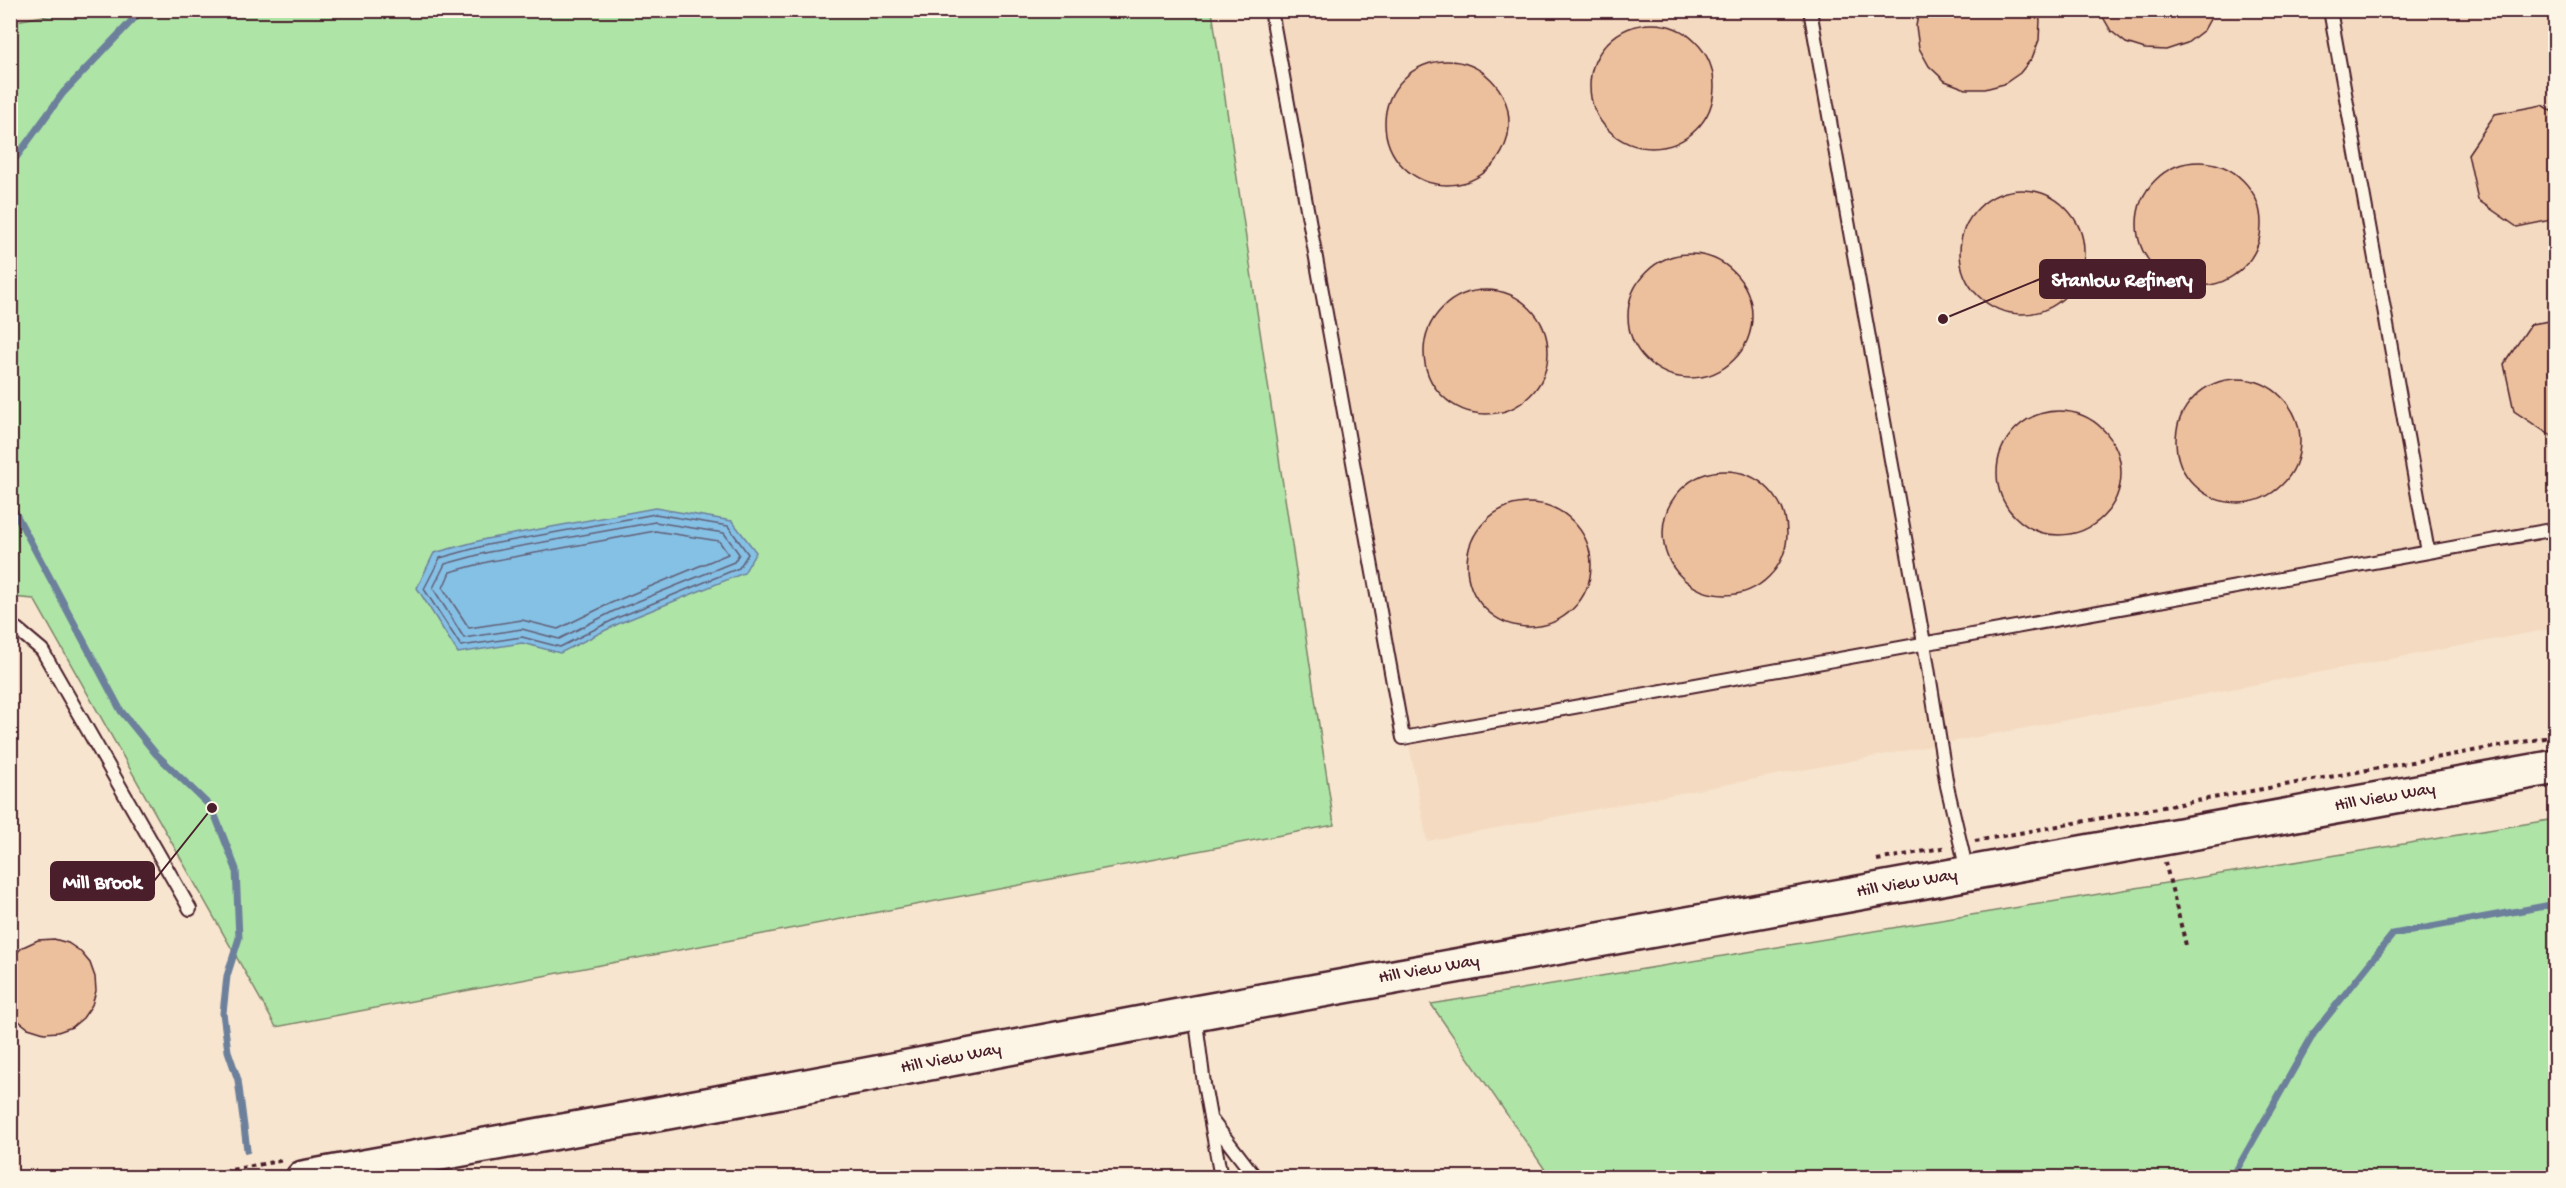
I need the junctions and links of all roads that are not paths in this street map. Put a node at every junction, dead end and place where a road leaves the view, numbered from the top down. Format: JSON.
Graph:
{"nodes":[{"id":1,"x":1271,"y":10,"type":"edge"},
{"id":2,"x":1810,"y":10,"type":"edge"},
{"id":3,"x":2330,"y":10,"type":"edge"},
{"id":4,"x":2556,"y":529,"type":"edge"},
{"id":5,"x":2428,"y":552,"type":"junction"},
{"id":6,"x":10,"y":629,"type":"edge"},
{"id":7,"x":1924,"y":643,"type":"junction"},
{"id":8,"x":2556,"y":767,"type":"edge"},
{"id":9,"x":1968,"y":873,"type":"junction"},
{"id":10,"x":190,"y":909,"type":"dead end"},
{"id":11,"x":1195,"y":1013,"type":"junction"},
{"id":12,"x":1210,"y":1118,"type":"junction"},
{"id":13,"x":303,"y":1178,"type":"edge"},
{"id":14,"x":1221,"y":1178,"type":"edge"},
{"id":15,"x":1256,"y":1178,"type":"edge"}],
"edges":[{"from":1,"to":7,"type":"lane"},
{"from":2,"to":7,"type":"lane"},
{"from":3,"to":5,"type":"lane"},
{"from":4,"to":5,"type":"lane"},
{"from":5,"to":7,"type":"lane"},
{"from":6,"to":10,"type":"lane"},
{"from":7,"to":9,"type":"lane"},
{"from":8,"to":9,"type":"main road","name":"Hill View Way"},
{"from":9,"to":11,"type":"main road","name":"Hill View Way"},
{"from":11,"to":12,"type":"lane"},
{"from":11,"to":13,"type":"main road","name":"Hill View Way"},
{"from":12,"to":14,"type":"lane"},
{"from":12,"to":15,"type":"lane"}]}
